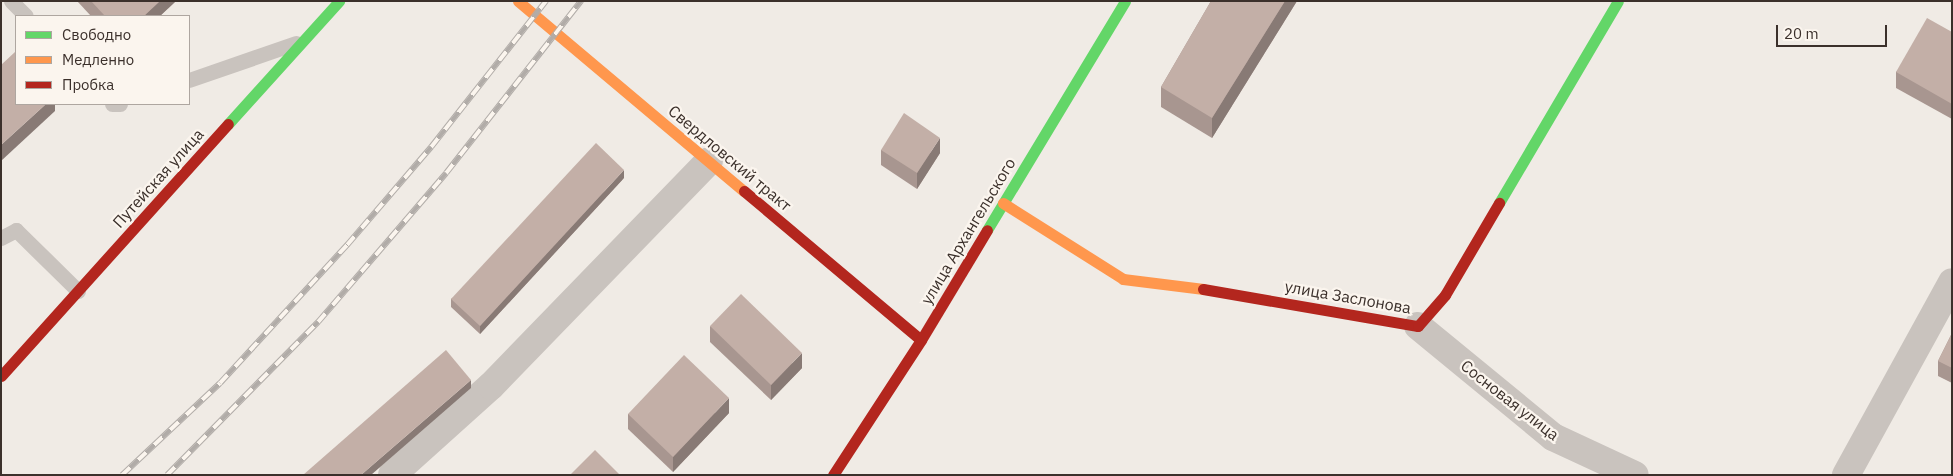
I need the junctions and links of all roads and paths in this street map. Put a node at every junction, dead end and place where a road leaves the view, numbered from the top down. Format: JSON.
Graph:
{"nodes":[{"id":1,"x":11,"y":1,"type":"edge"},
{"id":2,"x":339,"y":1,"type":"edge"},
{"id":3,"x":518,"y":1,"type":"edge"},
{"id":4,"x":1125,"y":1,"type":"edge"},
{"id":5,"x":1618,"y":1,"type":"edge"},
{"id":6,"x":25,"y":15,"type":"edge"},
{"id":7,"x":304,"y":40,"type":"junction"},
{"id":8,"x":190,"y":80,"type":"edge"},
{"id":9,"x":709,"y":161,"type":"junction"},
{"id":10,"x":1004,"y":204,"type":"junction"},
{"id":11,"x":1,"y":238,"type":"edge"},
{"id":12,"x":1952,"y":282,"type":"edge"},
{"id":13,"x":78,"y":290,"type":"junction"},
{"id":14,"x":1418,"y":326,"type":"junction"},
{"id":15,"x":921,"y":340,"type":"junction"},
{"id":16,"x":1,"y":376,"type":"edge"},
{"id":17,"x":392,"y":475,"type":"edge"},
{"id":18,"x":833,"y":475,"type":"edge"},
{"id":19,"x":1635,"y":475,"type":"edge"},
{"id":20,"x":1846,"y":475,"type":"edge"}],
"edges":[{"from":1,"to":6,"type":"lane"},
{"from":2,"to":7,"type":"street","name":"Путейская улица"},
{"from":3,"to":9,"type":"street","name":"Свердловский тракт"},
{"from":4,"to":10,"type":"street","name":"улица Архангельского"},
{"from":5,"to":14,"type":"street","name":"улица Заслонова"},
{"from":7,"to":8,"type":"lane"},
{"from":7,"to":13,"type":"street","name":"Путейская улица"},
{"from":9,"to":15,"type":"street","name":"Свердловский тракт"},
{"from":9,"to":17,"type":"street"},
{"from":10,"to":14,"type":"street","name":"улица Заслонова"},
{"from":10,"to":15,"type":"street","name":"улица Архангельского"},
{"from":11,"to":13,"type":"lane"},
{"from":12,"to":20,"type":"street"},
{"from":13,"to":16,"type":"street","name":"Путейская улица"},
{"from":14,"to":19,"type":"street","name":"Сосновая улица"},
{"from":15,"to":18,"type":"street","name":"улица Архангельского"}]}
